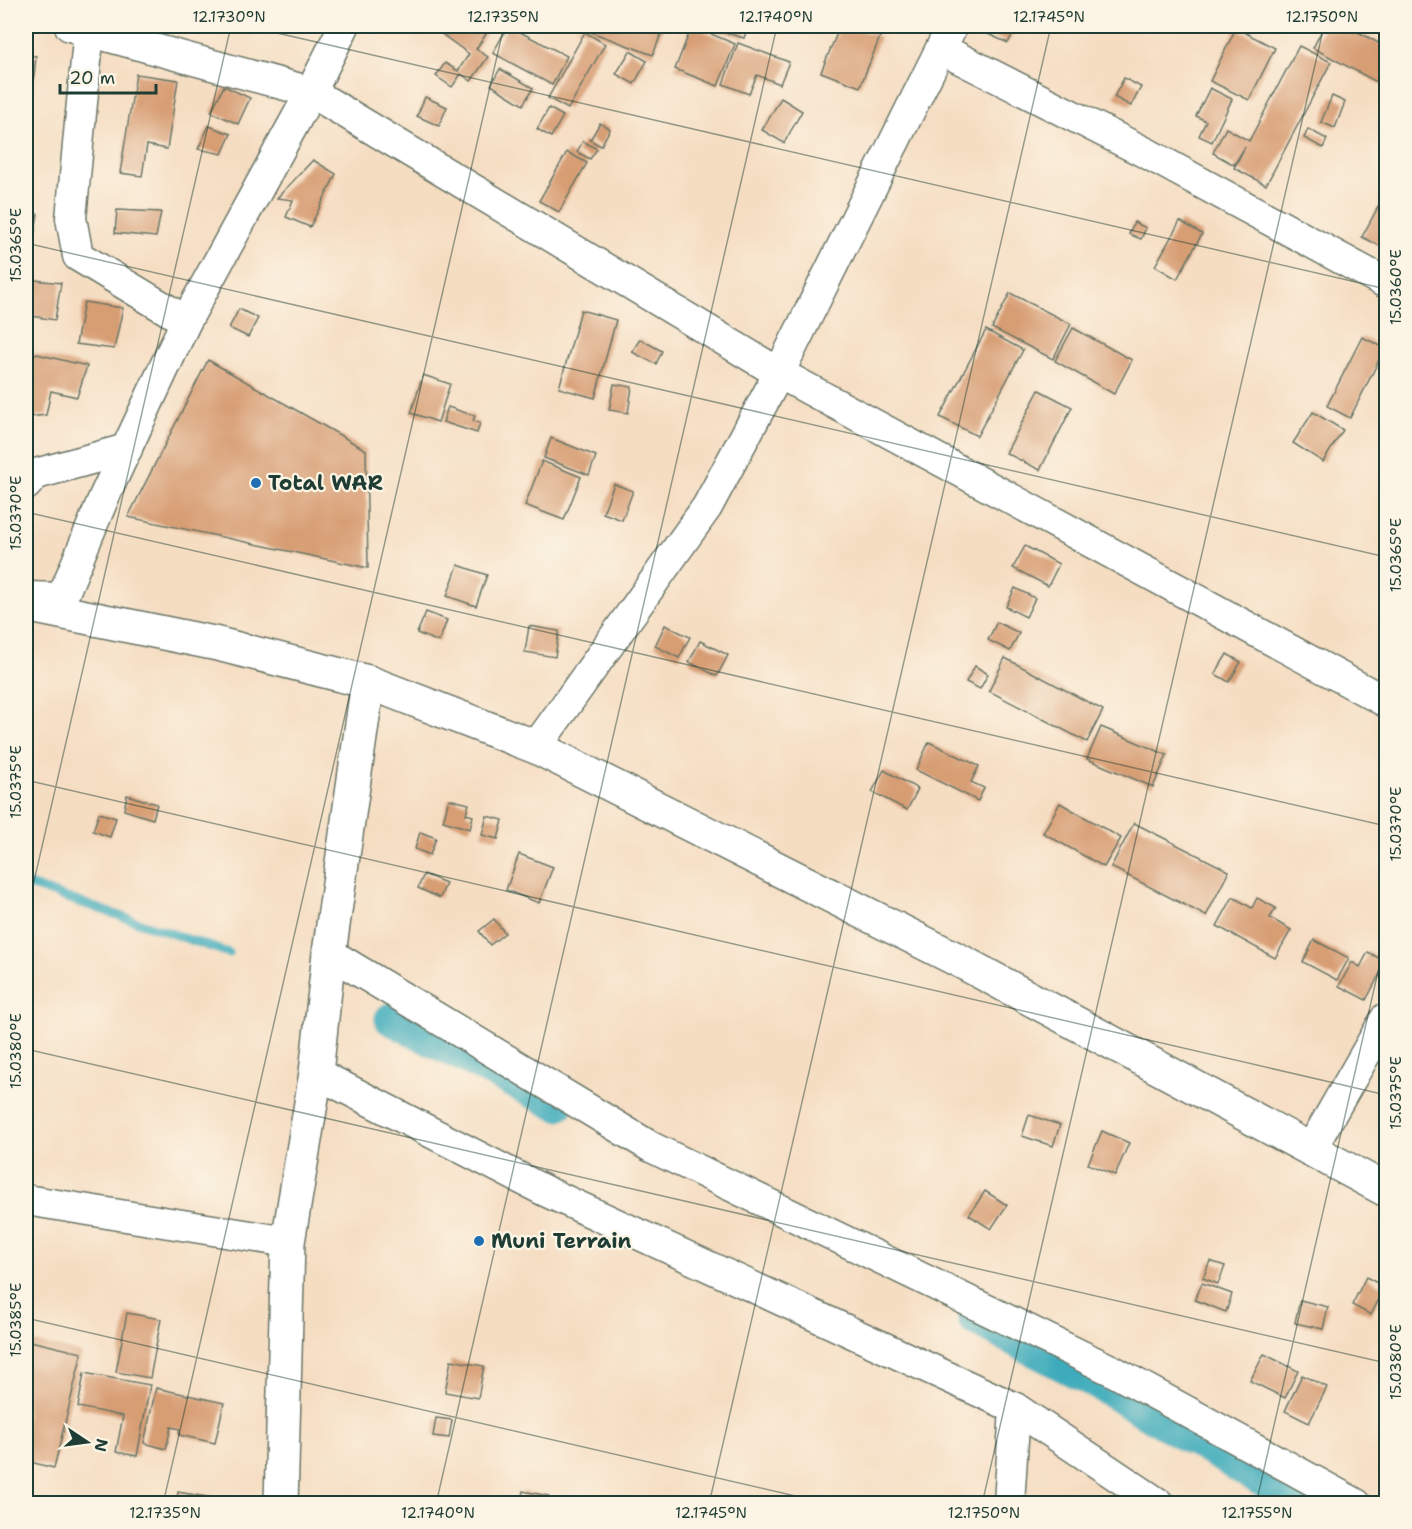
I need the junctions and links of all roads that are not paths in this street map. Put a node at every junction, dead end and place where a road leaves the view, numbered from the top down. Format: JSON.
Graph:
{"nodes":[{"id":1,"x":344,"y":26,"type":"edge"},
{"id":2,"x":79,"y":27,"type":"edge"},
{"id":3,"x":946,"y":37,"type":"edge"},
{"id":4,"x":311,"y":92,"type":"junction"},
{"id":5,"x":1386,"y":283,"type":"edge"},
{"id":6,"x":186,"y":321,"type":"junction"},
{"id":7,"x":779,"y":373,"type":"junction"},
{"id":8,"x":127,"y":449,"type":"junction"},
{"id":9,"x":26,"y":485,"type":"edge"},
{"id":10,"x":26,"y":597,"type":"edge"},
{"id":11,"x":26,"y":605,"type":"edge"},
{"id":12,"x":369,"y":682,"type":"junction"},
{"id":13,"x":1386,"y":702,"type":"edge"},
{"id":14,"x":536,"y":747,"type":"junction"},
{"id":15,"x":329,"y":953,"type":"junction"},
{"id":16,"x":1386,"y":1018,"type":"edge"},
{"id":17,"x":316,"y":1073,"type":"junction"},
{"id":18,"x":1311,"y":1149,"type":"junction"},
{"id":19,"x":1386,"y":1190,"type":"edge"},
{"id":20,"x":26,"y":1200,"type":"edge"},
{"id":21,"x":288,"y":1242,"type":"junction"},
{"id":22,"x":1015,"y":1408,"type":"junction"},
{"id":23,"x":281,"y":1503,"type":"edge"},
{"id":24,"x":1009,"y":1503,"type":"edge"},
{"id":25,"x":1159,"y":1503,"type":"edge"},
{"id":26,"x":1356,"y":1503,"type":"edge"}],
"edges":[{"from":1,"to":4,"type":"street"},
{"from":2,"to":4,"type":"street"},
{"from":2,"to":6,"type":"street"},
{"from":3,"to":5,"type":"street"},
{"from":3,"to":7,"type":"street"},
{"from":4,"to":6,"type":"street"},
{"from":4,"to":7,"type":"street"},
{"from":6,"to":8,"type":"street"},
{"from":7,"to":13,"type":"street"},
{"from":7,"to":14,"type":"street"},
{"from":8,"to":9,"type":"street"},
{"from":8,"to":10,"type":"street"},
{"from":11,"to":12,"type":"main road"},
{"from":12,"to":14,"type":"main road"},
{"from":12,"to":15,"type":"main road"},
{"from":14,"to":18,"type":"main road"},
{"from":15,"to":17,"type":"main road"},
{"from":15,"to":26,"type":"street"},
{"from":16,"to":18,"type":"street"},
{"from":17,"to":21,"type":"main road"},
{"from":17,"to":22,"type":"street"},
{"from":18,"to":19,"type":"main road"},
{"from":20,"to":21,"type":"street"},
{"from":21,"to":23,"type":"main road"},
{"from":22,"to":24,"type":"street"},
{"from":22,"to":25,"type":"street"}]}
